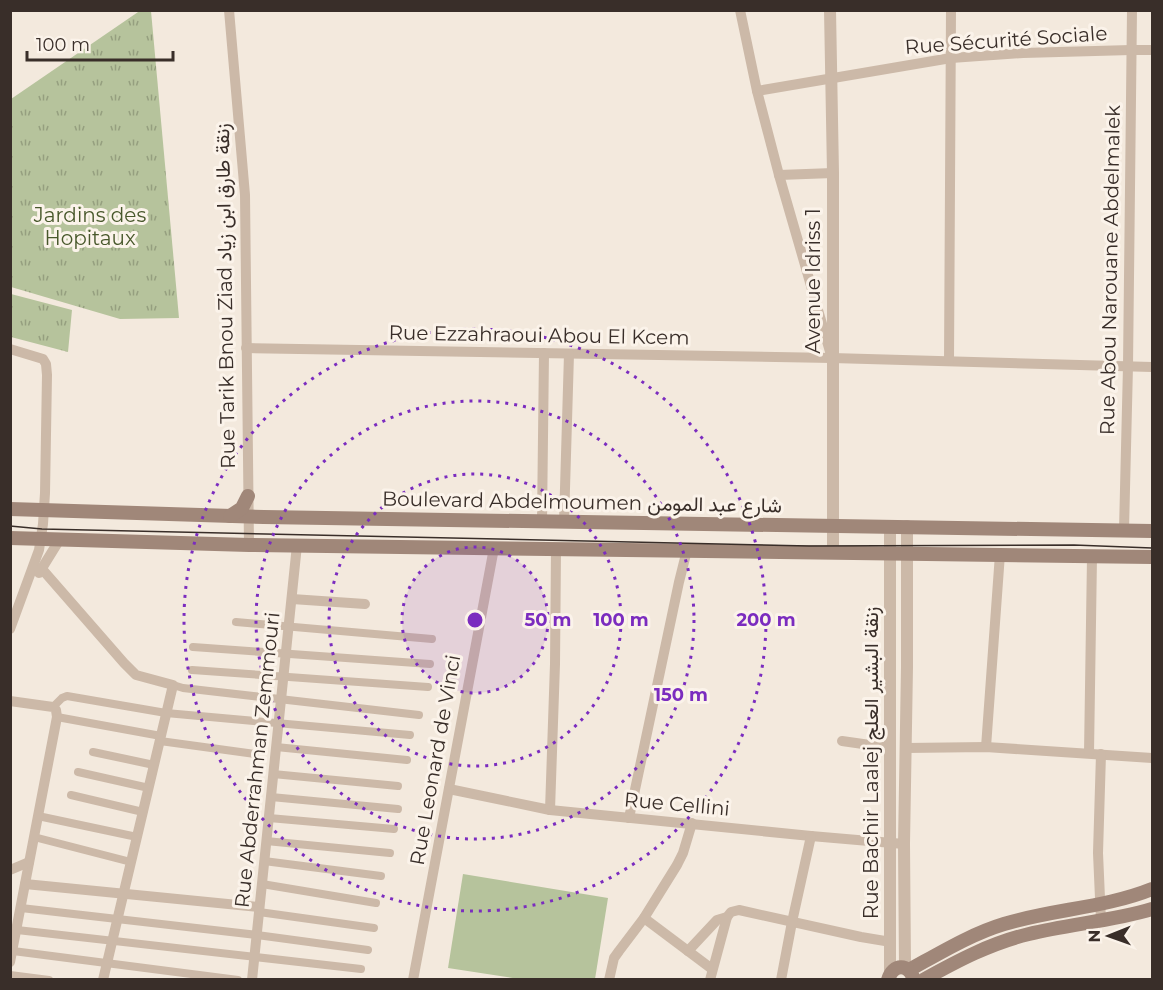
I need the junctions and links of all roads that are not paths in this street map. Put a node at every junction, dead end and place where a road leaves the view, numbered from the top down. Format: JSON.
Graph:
{"nodes":[{"id":1,"x":229,"y":10,"type":"edge"},
{"id":2,"x":740,"y":10,"type":"edge"},
{"id":3,"x":830,"y":10,"type":"edge"},
{"id":4,"x":951,"y":10,"type":"edge"},
{"id":5,"x":1132,"y":10,"type":"edge"},
{"id":6,"x":1131,"y":50,"type":"junction"},
{"id":7,"x":1152,"y":50,"type":"edge"},
{"id":8,"x":951,"y":58,"type":"junction"},
{"id":9,"x":831,"y":77,"type":"junction"},
{"id":10,"x":757,"y":91,"type":"junction"},
{"id":11,"x":832,"y":173,"type":"junction"},
{"id":12,"x":779,"y":175,"type":"junction"},
{"id":13,"x":246,"y":348,"type":"junction"},
{"id":14,"x":10,"y":349,"type":"edge"},
{"id":15,"x":544,"y":353,"type":"junction"},
{"id":16,"x":569,"y":354,"type":"junction"},
{"id":17,"x":832,"y":358,"type":"junction"},
{"id":18,"x":949,"y":361,"type":"junction"},
{"id":19,"x":1128,"y":366,"type":"junction"},
{"id":20,"x":1152,"y":367,"type":"edge"},
{"id":21,"x":248,"y":496,"type":"junction"},
{"id":22,"x":10,"y":509,"type":"edge"},
{"id":23,"x":44,"y":510,"type":"junction"},
{"id":24,"x":230,"y":516,"type":"junction"},
{"id":25,"x":248,"y":517,"type":"junction"},
{"id":26,"x":542,"y":522,"type":"junction"},
{"id":27,"x":564,"y":522,"type":"junction"},
{"id":28,"x":832,"y":526,"type":"junction"},
{"id":29,"x":890,"y":526,"type":"junction"},
{"id":30,"x":907,"y":526,"type":"junction"},
{"id":31,"x":1124,"y":530,"type":"junction"},
{"id":32,"x":1152,"y":531,"type":"edge"},
{"id":33,"x":10,"y":538,"type":"edge"},
{"id":34,"x":40,"y":538,"type":"junction"},
{"id":35,"x":60,"y":539,"type":"junction"},
{"id":36,"x":249,"y":545,"type":"junction"},
{"id":37,"x":297,"y":545,"type":"junction"},
{"id":38,"x":494,"y":548,"type":"junction"},
{"id":39,"x":556,"y":549,"type":"junction"},
{"id":40,"x":687,"y":550,"type":"junction"},
{"id":41,"x":833,"y":552,"type":"junction"},
{"id":42,"x":890,"y":553,"type":"junction"},
{"id":43,"x":907,"y":553,"type":"junction"},
{"id":44,"x":1000,"y":554,"type":"junction"},
{"id":45,"x":1092,"y":556,"type":"junction"},
{"id":46,"x":1152,"y":557,"type":"edge"},
{"id":47,"x":42,"y":569,"type":"junction"},
{"id":48,"x":25,"y":589,"type":"junction"},
{"id":49,"x":292,"y":599,"type":"junction"},
{"id":50,"x":365,"y":604,"type":"dead end"},
{"id":51,"x":236,"y":622,"type":"dead end"},
{"id":52,"x":289,"y":626,"type":"junction"},
{"id":53,"x":10,"y":629,"type":"edge"},
{"id":54,"x":432,"y":639,"type":"dead end"},
{"id":55,"x":194,"y":647,"type":"dead end"},
{"id":56,"x":286,"y":654,"type":"junction"},
{"id":57,"x":430,"y":664,"type":"dead end"},
{"id":58,"x":192,"y":670,"type":"dead end"},
{"id":59,"x":284,"y":676,"type":"junction"},
{"id":60,"x":173,"y":685,"type":"junction"},
{"id":61,"x":428,"y":687,"type":"dead end"},
{"id":62,"x":281,"y":700,"type":"junction"},
{"id":63,"x":10,"y":701,"type":"edge"},
{"id":64,"x":55,"y":712,"type":"junction"},
{"id":65,"x":166,"y":713,"type":"junction"},
{"id":66,"x":419,"y":715,"type":"dead end"},
{"id":67,"x":279,"y":723,"type":"junction"},
{"id":68,"x":410,"y":735,"type":"dead end"},
{"id":69,"x":160,"y":738,"type":"junction"},
{"id":70,"x":842,"y":741,"type":"dead end"},
{"id":71,"x":276,"y":747,"type":"junction"},
{"id":72,"x":986,"y":747,"type":"junction"},
{"id":73,"x":891,"y":748,"type":"junction"},
{"id":74,"x":906,"y":748,"type":"junction"},
{"id":75,"x":93,"y":752,"type":"dead end"},
{"id":76,"x":1089,"y":753,"type":"junction"},
{"id":77,"x":255,"y":754,"type":"dead end"},
{"id":78,"x":1101,"y":754,"type":"junction"},
{"id":79,"x":1152,"y":758,"type":"edge"},
{"id":80,"x":407,"y":760,"type":"dead end"},
{"id":81,"x":154,"y":765,"type":"junction"},
{"id":82,"x":78,"y":772,"type":"dead end"},
{"id":83,"x":273,"y":774,"type":"junction"},
{"id":84,"x":399,"y":786,"type":"dead end"},
{"id":85,"x":148,"y":788,"type":"junction"},
{"id":86,"x":449,"y":789,"type":"junction"},
{"id":87,"x":71,"y":795,"type":"dead end"},
{"id":88,"x":271,"y":797,"type":"junction"},
{"id":89,"x":398,"y":809,"type":"dead end"},
{"id":90,"x":550,"y":810,"type":"junction"},
{"id":91,"x":143,"y":812,"type":"junction"},
{"id":92,"x":39,"y":816,"type":"junction"},
{"id":93,"x":269,"y":818,"type":"junction"},
{"id":94,"x":630,"y":818,"type":"junction"},
{"id":95,"x":692,"y":824,"type":"junction"},
{"id":96,"x":394,"y":830,"type":"dead end"},
{"id":97,"x":811,"y":836,"type":"junction"},
{"id":98,"x":34,"y":837,"type":"junction"},
{"id":99,"x":137,"y":837,"type":"junction"},
{"id":100,"x":266,"y":841,"type":"junction"},
{"id":101,"x":890,"y":843,"type":"junction"},
{"id":102,"x":904,"y":844,"type":"junction"},
{"id":103,"x":390,"y":853,"type":"dead end"},
{"id":104,"x":264,"y":861,"type":"junction"},
{"id":105,"x":29,"y":862,"type":"junction"},
{"id":106,"x":131,"y":862,"type":"junction"},
{"id":107,"x":10,"y":870,"type":"edge"},
{"id":108,"x":381,"y":876,"type":"dead end"},
{"id":109,"x":26,"y":884,"type":"junction"},
{"id":110,"x":262,"y":884,"type":"junction"},
{"id":111,"x":1152,"y":889,"type":"edge"},
{"id":112,"x":123,"y":893,"type":"junction"},
{"id":113,"x":376,"y":903,"type":"dead end"},
{"id":114,"x":1100,"y":905,"type":"junction"},
{"id":115,"x":21,"y":908,"type":"junction"},
{"id":116,"x":259,"y":909,"type":"junction"},
{"id":117,"x":1152,"y":909,"type":"edge"},
{"id":118,"x":727,"y":917,"type":"junction"},
{"id":119,"x":644,"y":918,"type":"junction"},
{"id":120,"x":118,"y":919,"type":"junction"},
{"id":121,"x":1101,"y":921,"type":"junction"},
{"id":122,"x":792,"y":922,"type":"junction"},
{"id":123,"x":374,"y":927,"type":"dead end"},
{"id":124,"x":17,"y":930,"type":"junction"},
{"id":125,"x":257,"y":934,"type":"junction"},
{"id":126,"x":112,"y":941,"type":"junction"},
{"id":127,"x":891,"y":942,"type":"junction"},
{"id":128,"x":368,"y":950,"type":"dead end"},
{"id":129,"x":13,"y":951,"type":"junction"},
{"id":130,"x":688,"y":951,"type":"junction"},
{"id":131,"x":254,"y":957,"type":"junction"},
{"id":132,"x":10,"y":962,"type":"edge"},
{"id":133,"x":107,"y":963,"type":"junction"},
{"id":134,"x":361,"y":969,"type":"dead end"},
{"id":135,"x":909,"y":972,"type":"edge"},
{"id":136,"x":711,"y":974,"type":"edge"},
{"id":137,"x":10,"y":975,"type":"edge"},
{"id":138,"x":889,"y":976,"type":"edge"},
{"id":139,"x":48,"y":980,"type":"edge"},
{"id":140,"x":103,"y":980,"type":"edge"},
{"id":141,"x":238,"y":980,"type":"edge"},
{"id":142,"x":252,"y":980,"type":"edge"},
{"id":143,"x":413,"y":980,"type":"edge"},
{"id":144,"x":609,"y":980,"type":"edge"},
{"id":145,"x":781,"y":980,"type":"edge"},
{"id":146,"x":923,"y":980,"type":"edge"}],
"edges":[{"from":1,"to":13,"type":"street","name":"Rue Tarik Bnou Ziad زنقة طارق ابن زياد"},
{"from":2,"to":10,"type":"street"},
{"from":3,"to":9,"type":"street","name":"Avenue Idriss 1"},
{"from":4,"to":8,"type":"street"},
{"from":5,"to":6,"type":"street","name":"Rue Abou Narouane Abdelmalek"},
{"from":6,"to":7,"type":"street","name":"Rue Sécurité Sociale"},
{"from":6,"to":8,"type":"street","name":"Rue Sécurité Sociale"},
{"from":6,"to":19,"type":"street","name":"Rue Abou Narouane Abdelmalek"},
{"from":8,"to":9,"type":"street","name":"Rue Sécurité Sociale"},
{"from":8,"to":18,"type":"street"},
{"from":9,"to":10,"type":"street","name":"Rue Sécurité Sociale"},
{"from":9,"to":11,"type":"street","name":"Avenue Idriss 1"},
{"from":10,"to":12,"type":"street"},
{"from":11,"to":12,"type":"street"},
{"from":11,"to":17,"type":"street","name":"Avenue Idriss 1"},
{"from":12,"to":17,"type":"street"},
{"from":13,"to":15,"type":"street","name":"Rue Ezzahraoui Abou El Kcem"},
{"from":13,"to":21,"type":"street","name":"Rue Tarik Bnou Ziad زنقة طارق ابن زياد"},
{"from":14,"to":23,"type":"street"},
{"from":15,"to":16,"type":"street","name":"Rue Ezzahraoui Abou El Kcem"},
{"from":15,"to":26,"type":"street"},
{"from":16,"to":17,"type":"street","name":"Rue Ezzahraoui Abou El Kcem"},
{"from":16,"to":27,"type":"street"},
{"from":17,"to":18,"type":"street","name":"Rue Ezzahraoui Abou El Kcem"},
{"from":17,"to":28,"type":"street","name":"Avenue Idriss 1"},
{"from":18,"to":19,"type":"street","name":"Rue Ezzahraoui Abou El Kcem"},
{"from":19,"to":20,"type":"street","name":"Rue Ezzahraoui Abou El Kcem"},
{"from":19,"to":31,"type":"street","name":"Rue Abou Narouane Abdelmalek"},
{"from":21,"to":24,"type":"main road"},
{"from":21,"to":25,"type":"street","name":"Rue Tarik Bnou Ziad زنقة طارق ابن زياد"},
{"from":22,"to":23,"type":"main road","name":"Boulevard Abdelmoumen شارع عبد المومن"},
{"from":23,"to":24,"type":"main road","name":"Boulevard Abdelmoumen شارع عبد المومن"},
{"from":23,"to":34,"type":"street"},
{"from":24,"to":25,"type":"main road","name":"Boulevard Abdelmoumen شارع عبد المومن"},
{"from":25,"to":26,"type":"main road","name":"Boulevard Abdelmoumen شارع عبد المومن"},
{"from":25,"to":36,"type":"street","name":"Rue Tarik Bnou Ziad زنقة طارق ابن زياد"},
{"from":26,"to":27,"type":"main road","name":"Boulevard Abdelmoumen شارع عبد المومن"},
{"from":27,"to":28,"type":"main road","name":"Boulevard Abdelmoumen شارع عبد المومن"},
{"from":28,"to":29,"type":"main road","name":"Boulevard Abdelmoumen شارع عبد المومن"},
{"from":28,"to":41,"type":"street","name":"Avenue Idriss 1"},
{"from":29,"to":30,"type":"main road","name":"Boulevard Abdelmoumen شارع عبد المومن"},
{"from":29,"to":42,"type":"street","name":"Rue Bachir Laalej زنقة البشير العلج"},
{"from":30,"to":31,"type":"main road","name":"Boulevard Abdelmoumen شارع عبد المومن"},
{"from":30,"to":43,"type":"street","name":"Rue Bachir Laalej زنقة البشير العلج"},
{"from":31,"to":32,"type":"main road","name":"Boulevard Abdelmoumen شارع عبد المومن"},
{"from":33,"to":34,"type":"main road"},
{"from":34,"to":35,"type":"main road"},
{"from":34,"to":48,"type":"street"},
{"from":35,"to":36,"type":"main road"},
{"from":35,"to":47,"type":"street"},
{"from":36,"to":37,"type":"main road"},
{"from":37,"to":38,"type":"main road"},
{"from":37,"to":49,"type":"street","name":"Rue Abderrahman Zemmouri"},
{"from":38,"to":39,"type":"main road"},
{"from":38,"to":86,"type":"street","name":"Rue Leonard de Vinci"},
{"from":39,"to":40,"type":"main road"},
{"from":39,"to":90,"type":"street"},
{"from":40,"to":41,"type":"main road"},
{"from":40,"to":94,"type":"street"},
{"from":41,"to":42,"type":"main road"},
{"from":42,"to":43,"type":"main road"},
{"from":42,"to":73,"type":"street","name":"Rue Bachir Laalej زنقة البشير العلج"},
{"from":43,"to":44,"type":"main road"},
{"from":43,"to":74,"type":"street","name":"Rue Bachir Laalej زنقة البشير العلج"},
{"from":44,"to":45,"type":"main road"},
{"from":44,"to":72,"type":"street"},
{"from":45,"to":46,"type":"main road"},
{"from":45,"to":76,"type":"street"},
{"from":47,"to":48,"type":"street"},
{"from":47,"to":60,"type":"street"},
{"from":48,"to":53,"type":"street"},
{"from":49,"to":50,"type":"street"},
{"from":49,"to":52,"type":"street","name":"Rue Abderrahman Zemmouri"},
{"from":51,"to":52,"type":"street"},
{"from":52,"to":54,"type":"street"},
{"from":52,"to":56,"type":"street","name":"Rue Abderrahman Zemmouri"},
{"from":55,"to":56,"type":"street"},
{"from":56,"to":57,"type":"street"},
{"from":56,"to":59,"type":"street","name":"Rue Abderrahman Zemmouri"},
{"from":58,"to":59,"type":"street"},
{"from":59,"to":61,"type":"street"},
{"from":59,"to":62,"type":"street","name":"Rue Abderrahman Zemmouri"},
{"from":60,"to":62,"type":"street"},
{"from":60,"to":65,"type":"street"},
{"from":62,"to":66,"type":"street"},
{"from":62,"to":67,"type":"street","name":"Rue Abderrahman Zemmouri"},
{"from":63,"to":64,"type":"street"},
{"from":64,"to":65,"type":"street"},
{"from":64,"to":69,"type":"street"},
{"from":64,"to":92,"type":"street"},
{"from":65,"to":67,"type":"street"},
{"from":65,"to":69,"type":"street"},
{"from":67,"to":68,"type":"street"},
{"from":67,"to":71,"type":"street","name":"Rue Abderrahman Zemmouri"},
{"from":69,"to":77,"type":"street"},
{"from":69,"to":81,"type":"street"},
{"from":70,"to":73,"type":"street"},
{"from":71,"to":80,"type":"street"},
{"from":71,"to":83,"type":"street","name":"Rue Abderrahman Zemmouri"},
{"from":72,"to":74,"type":"street"},
{"from":72,"to":76,"type":"street"},
{"from":73,"to":101,"type":"street","name":"Rue Bachir Laalej زنقة البشير العلج"},
{"from":74,"to":102,"type":"street","name":"Rue Bachir Laalej زنقة البشير العلج"},
{"from":75,"to":81,"type":"street"},
{"from":76,"to":78,"type":"street"},
{"from":78,"to":79,"type":"street"},
{"from":78,"to":114,"type":"street"},
{"from":81,"to":85,"type":"street"},
{"from":82,"to":85,"type":"street"},
{"from":83,"to":84,"type":"street"},
{"from":83,"to":88,"type":"street","name":"Rue Abderrahman Zemmouri"},
{"from":85,"to":91,"type":"street"},
{"from":86,"to":90,"type":"street","name":"Rue Cellini"},
{"from":86,"to":143,"type":"street","name":"Rue Leonard de Vinci"},
{"from":87,"to":91,"type":"street"},
{"from":88,"to":89,"type":"street"},
{"from":88,"to":93,"type":"street","name":"Rue Abderrahman Zemmouri"},
{"from":90,"to":94,"type":"street","name":"Rue Cellini"},
{"from":91,"to":99,"type":"street"},
{"from":92,"to":98,"type":"street"},
{"from":92,"to":99,"type":"street"},
{"from":93,"to":96,"type":"street"},
{"from":93,"to":100,"type":"street","name":"Rue Abderrahman Zemmouri"},
{"from":94,"to":95,"type":"street","name":"Rue Cellini"},
{"from":95,"to":97,"type":"street","name":"Rue Cellini"},
{"from":95,"to":119,"type":"street"},
{"from":97,"to":101,"type":"street","name":"Rue Cellini"},
{"from":97,"to":122,"type":"street"},
{"from":98,"to":105,"type":"street"},
{"from":98,"to":106,"type":"street"},
{"from":99,"to":106,"type":"street"},
{"from":100,"to":103,"type":"street"},
{"from":100,"to":104,"type":"street","name":"Rue Abderrahman Zemmouri"},
{"from":101,"to":102,"type":"street","name":"Rue Cellini"},
{"from":101,"to":127,"type":"street","name":"Rue Bachir Laalej زنقة البشير العلج"},
{"from":102,"to":135,"type":"street","name":"Rue Bachir Laalej زنقة البشير العلج"},
{"from":104,"to":108,"type":"street"},
{"from":104,"to":110,"type":"street","name":"Rue Abderrahman Zemmouri"},
{"from":105,"to":107,"type":"street"},
{"from":105,"to":109,"type":"street"},
{"from":106,"to":112,"type":"street"},
{"from":109,"to":112,"type":"street"},
{"from":109,"to":115,"type":"street"},
{"from":110,"to":113,"type":"street"},
{"from":110,"to":116,"type":"street","name":"Rue Abderrahman Zemmouri"},
{"from":111,"to":114,"type":"main road"},
{"from":112,"to":116,"type":"street"},
{"from":112,"to":120,"type":"street"},
{"from":114,"to":121,"type":"street"},
{"from":114,"to":135,"type":"main road"},
{"from":115,"to":120,"type":"street"},
{"from":115,"to":124,"type":"street"},
{"from":116,"to":123,"type":"street"},
{"from":116,"to":125,"type":"street","name":"Rue Abderrahman Zemmouri"},
{"from":117,"to":121,"type":"main road"},
{"from":118,"to":122,"type":"street"},
{"from":118,"to":130,"type":"street"},
{"from":118,"to":136,"type":"street"},
{"from":119,"to":130,"type":"street"},
{"from":119,"to":144,"type":"street"},
{"from":120,"to":125,"type":"street"},
{"from":120,"to":126,"type":"street"},
{"from":121,"to":146,"type":"main road"},
{"from":122,"to":127,"type":"street"},
{"from":122,"to":145,"type":"street"},
{"from":124,"to":126,"type":"street"},
{"from":124,"to":129,"type":"street"},
{"from":125,"to":128,"type":"street"},
{"from":125,"to":131,"type":"street","name":"Rue Abderrahman Zemmouri"},
{"from":126,"to":131,"type":"street"},
{"from":126,"to":133,"type":"street"},
{"from":127,"to":138,"type":"street","name":"Rue Bachir Laalej زنقة البشير العلج"},
{"from":129,"to":132,"type":"street"},
{"from":129,"to":133,"type":"street"},
{"from":130,"to":136,"type":"street"},
{"from":131,"to":134,"type":"street"},
{"from":131,"to":142,"type":"street","name":"Rue Abderrahman Zemmouri"},
{"from":133,"to":140,"type":"street"},
{"from":133,"to":141,"type":"street"},
{"from":135,"to":138,"type":"main road"},
{"from":137,"to":139,"type":"street"}]}
